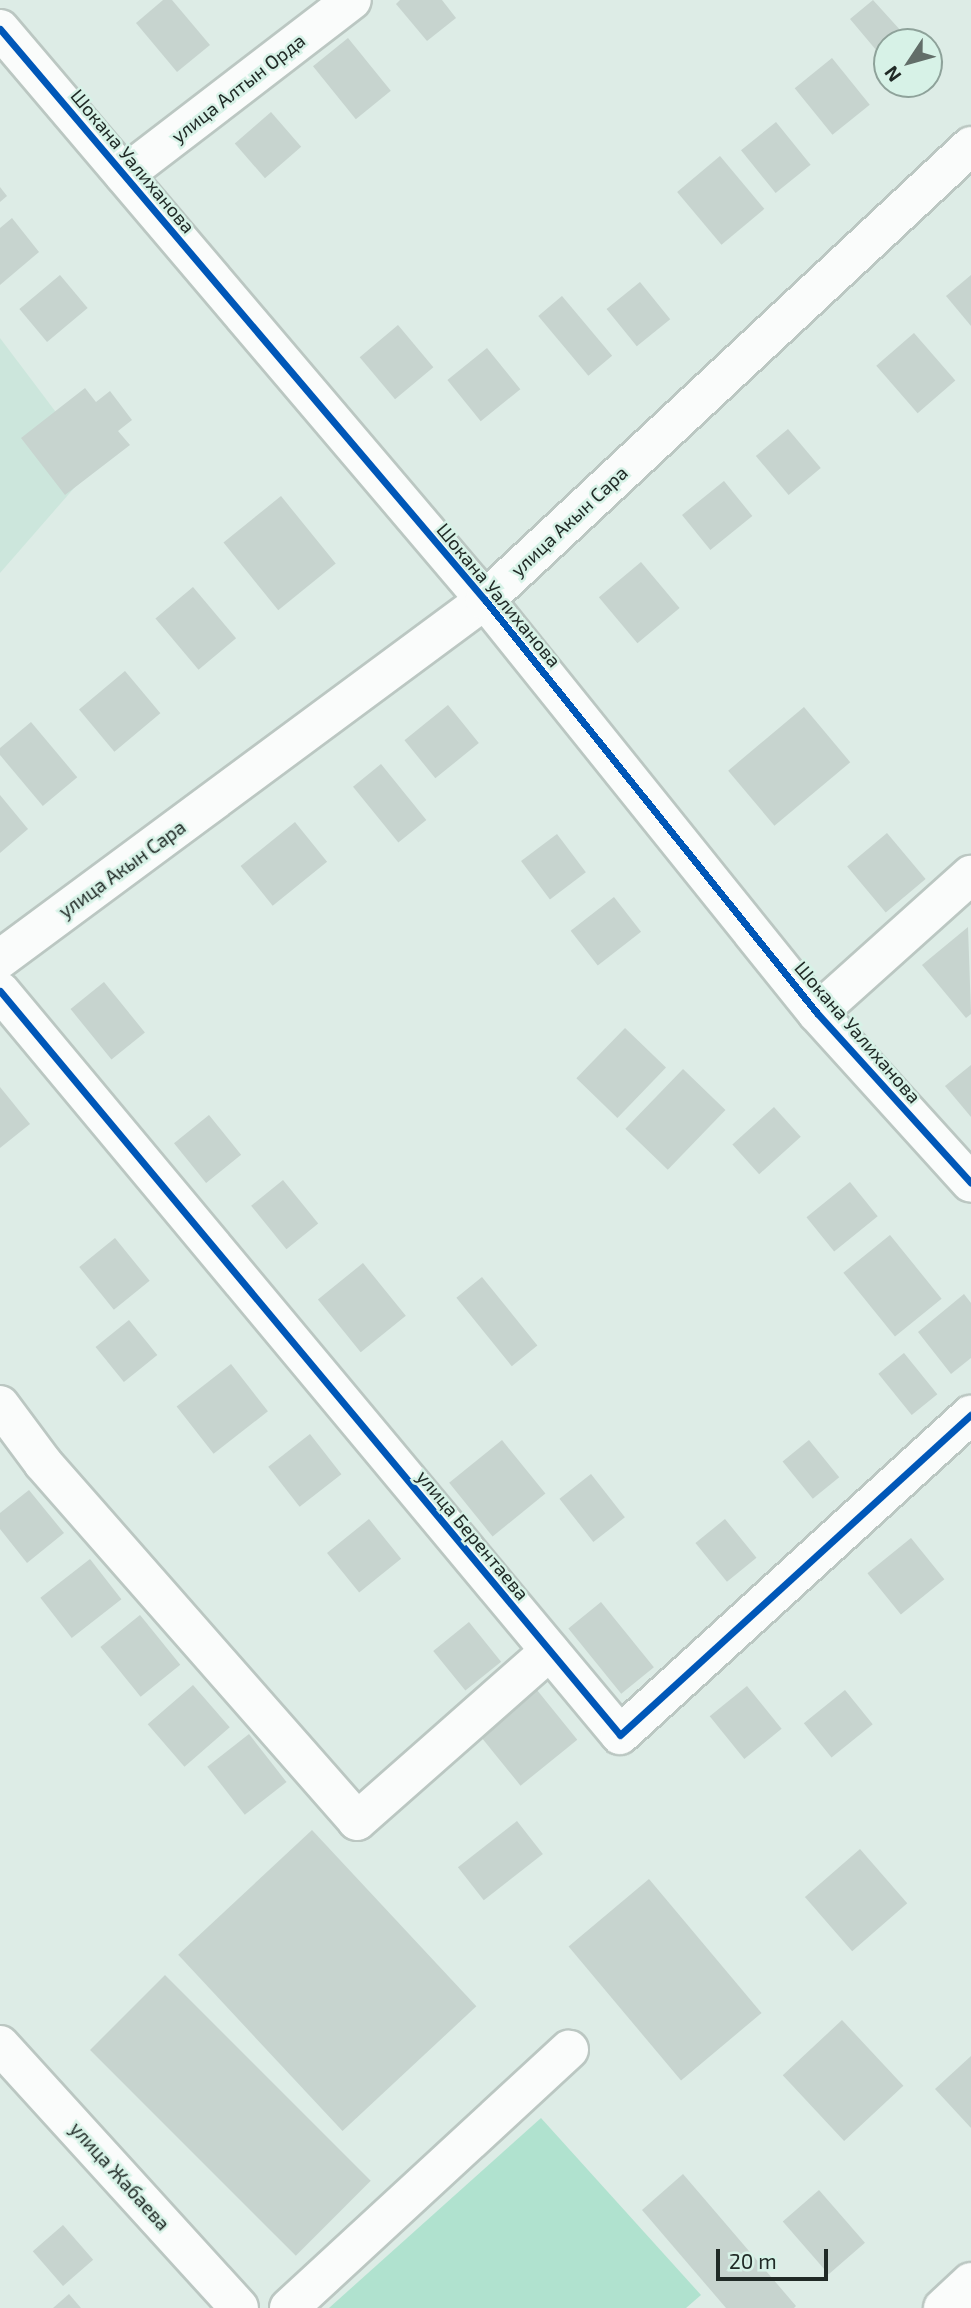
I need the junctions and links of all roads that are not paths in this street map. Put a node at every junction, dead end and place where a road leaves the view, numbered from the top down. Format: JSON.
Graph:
{"nodes":[{"id":1,"x":352,"y":0,"type":"edge"},
{"id":2,"x":0,"y":29,"type":"edge"},
{"id":3,"x":971,"y":146,"type":"edge"},
{"id":4,"x":124,"y":175,"type":"junction"},
{"id":5,"x":485,"y":600,"type":"junction"},
{"id":6,"x":971,"y":874,"type":"edge"},
{"id":7,"x":0,"y":959,"type":"edge"},
{"id":8,"x":0,"y":991,"type":"edge"},
{"id":9,"x":817,"y":1013,"type":"junction"},
{"id":10,"x":971,"y":1182,"type":"edge"},
{"id":11,"x":0,"y":1405,"type":"edge"},
{"id":12,"x":971,"y":1415,"type":"edge"},
{"id":13,"x":550,"y":1651,"type":"junction"},
{"id":14,"x":0,"y":2045,"type":"edge"},
{"id":15,"x":569,"y":2050,"type":"dead end"},
{"id":16,"x":971,"y":2282,"type":"edge"},
{"id":17,"x":239,"y":2308,"type":"edge"},
{"id":18,"x":289,"y":2308,"type":"edge"},
{"id":19,"x":943,"y":2308,"type":"edge"}],
"edges":[{"from":1,"to":4,"type":"street","name":"улица Алтын Орда"},
{"from":2,"to":4,"type":"street","name":"Шокана Уалиханова"},
{"from":3,"to":5,"type":"street","name":"улица Акын Сара"},
{"from":4,"to":5,"type":"street","name":"Шокана Уалиханова"},
{"from":5,"to":7,"type":"street","name":"улица Акын Сара"},
{"from":5,"to":9,"type":"street","name":"Шокана Уалиханова"},
{"from":6,"to":9,"type":"street"},
{"from":8,"to":13,"type":"street","name":"улица Берентаева"},
{"from":9,"to":10,"type":"street","name":"Шокана Уалиханова"},
{"from":11,"to":13,"type":"street"},
{"from":12,"to":13,"type":"street","name":"улица Берентаева"},
{"from":14,"to":17,"type":"street","name":"улица Жабаева"},
{"from":15,"to":18,"type":"street"},
{"from":16,"to":19,"type":"street"}]}
